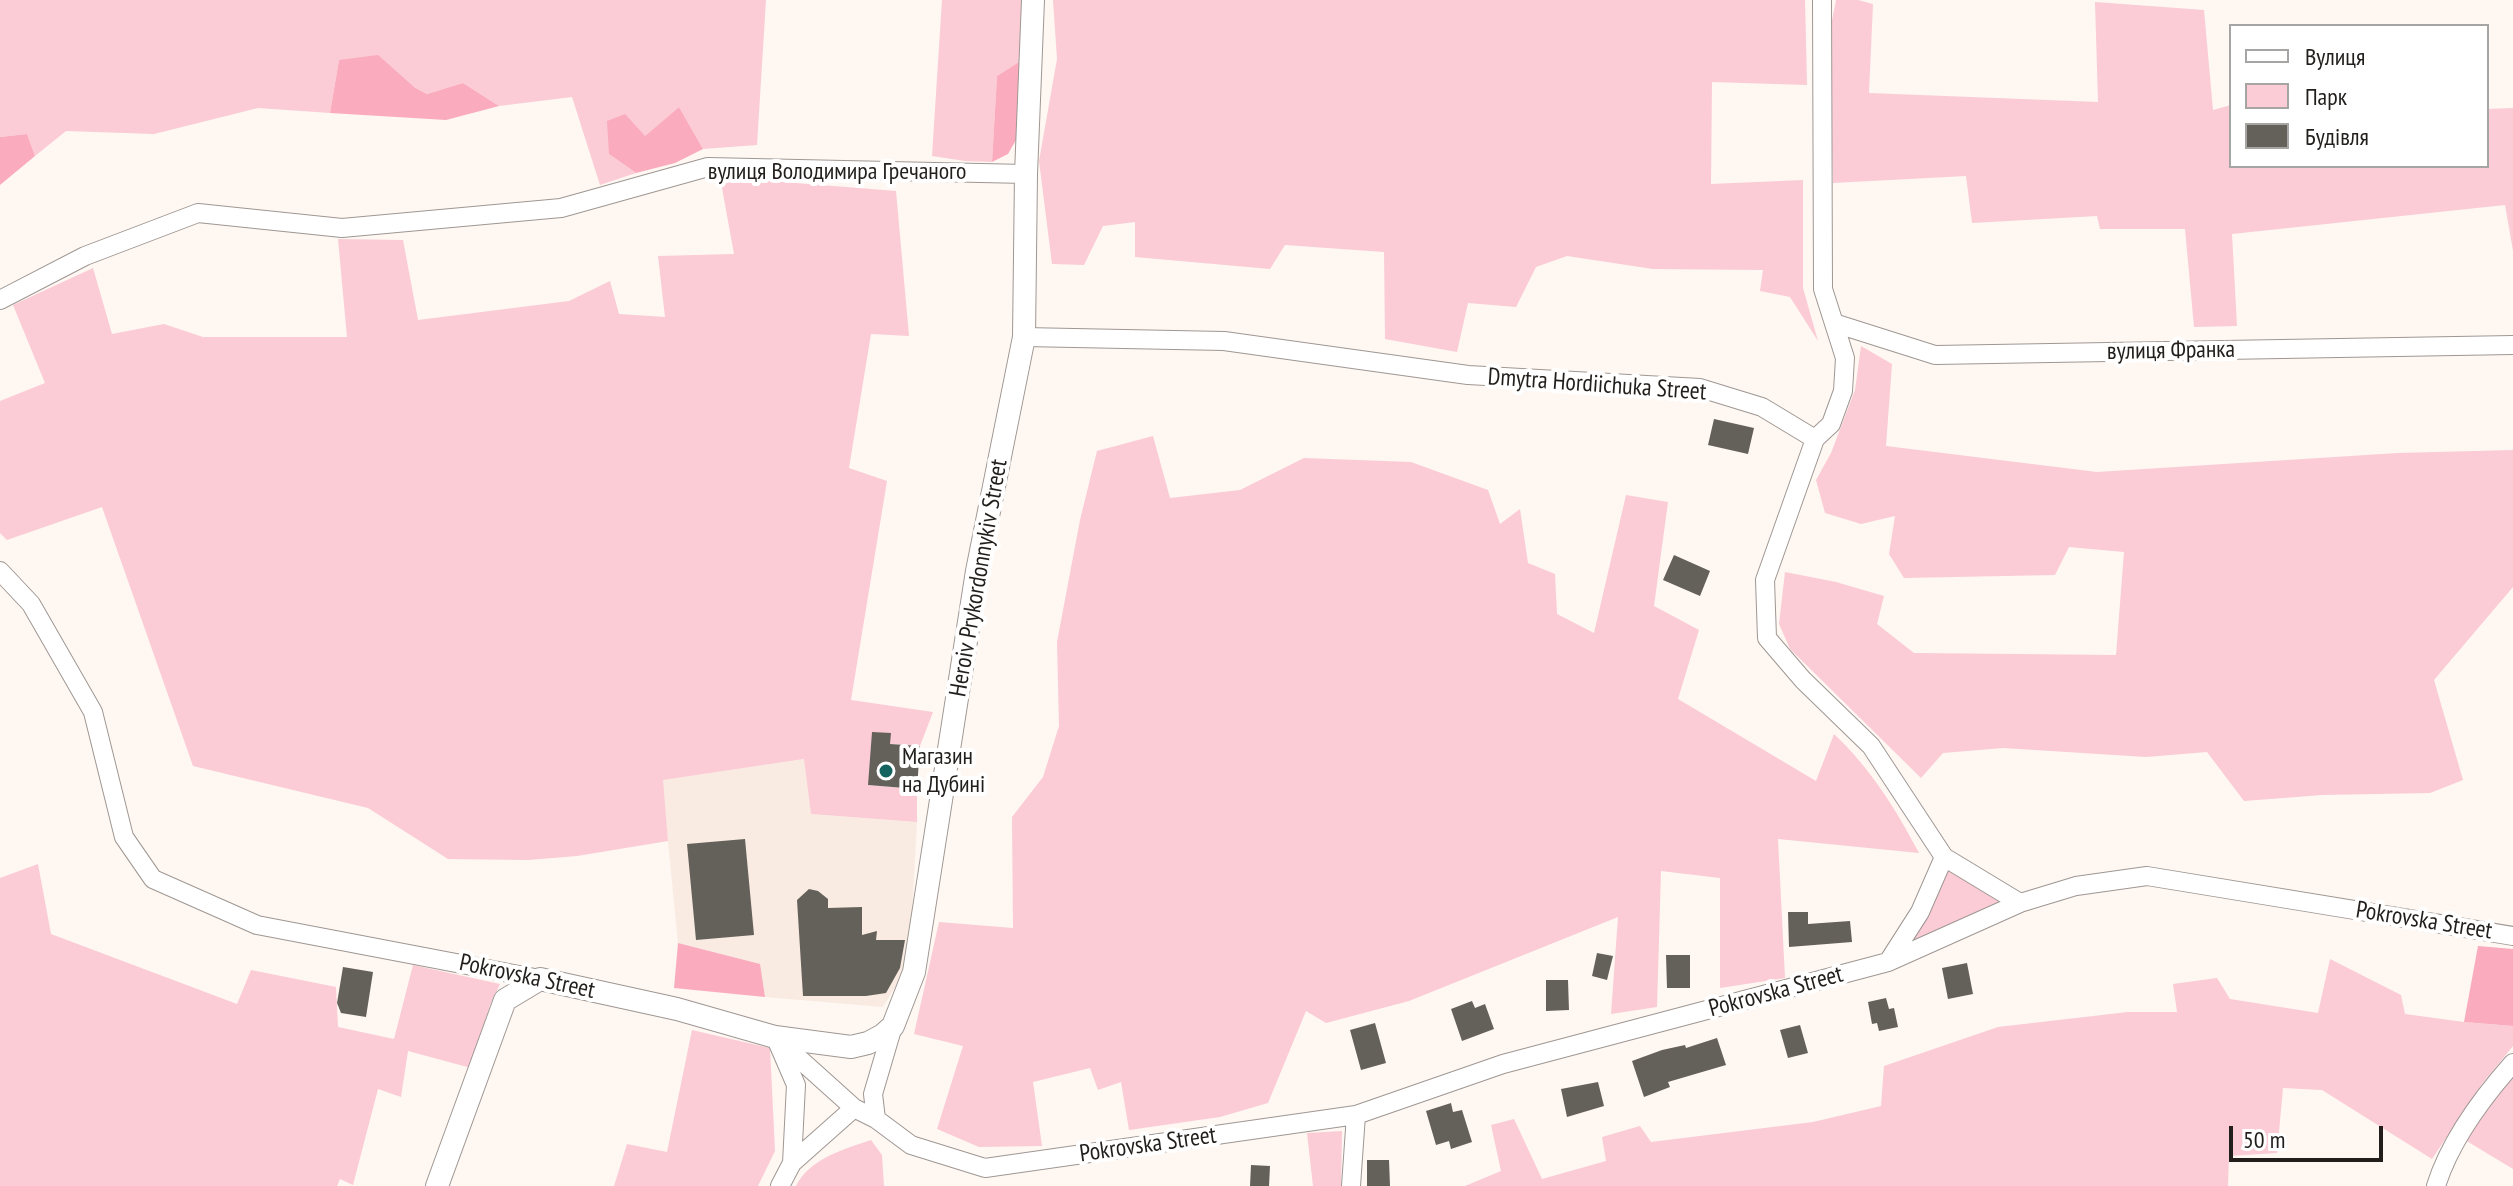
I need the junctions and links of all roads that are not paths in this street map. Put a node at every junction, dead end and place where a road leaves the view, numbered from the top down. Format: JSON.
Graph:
{"nodes":[{"id":1,"x":1033,"y":0,"type":"edge"},
{"id":2,"x":1822,"y":0,"type":"edge"},
{"id":3,"x":1026,"y":174,"type":"junction"},
{"id":4,"x":0,"y":300,"type":"edge"},
{"id":5,"x":1834,"y":323,"type":"junction"},
{"id":6,"x":1024,"y":337,"type":"junction"},
{"id":7,"x":2513,"y":345,"type":"edge"},
{"id":8,"x":1815,"y":439,"type":"junction"},
{"id":9,"x":0,"y":571,"type":"edge"},
{"id":10,"x":1944,"y":857,"type":"junction"},
{"id":11,"x":2020,"y":903,"type":"junction"},
{"id":12,"x":2513,"y":936,"type":"edge"},
{"id":13,"x":1888,"y":962,"type":"junction"},
{"id":14,"x":540,"y":979,"type":"junction"},
{"id":15,"x":893,"y":1026,"type":"junction"},
{"id":16,"x":775,"y":1037,"type":"junction"},
{"id":17,"x":2513,"y":1063,"type":"edge"},
{"id":18,"x":854,"y":1108,"type":"junction"},
{"id":19,"x":1356,"y":1115,"type":"junction"},
{"id":20,"x":876,"y":1119,"type":"junction"},
{"id":21,"x":792,"y":1163,"type":"junction"},
{"id":22,"x":437,"y":1186,"type":"edge"},
{"id":23,"x":780,"y":1186,"type":"edge"},
{"id":24,"x":1351,"y":1186,"type":"edge"},
{"id":25,"x":2436,"y":1186,"type":"edge"}],
"edges":[{"from":1,"to":3,"type":"street","name":"Heroiv Prykordonnykiv Street"},
{"from":2,"to":5,"type":"street"},
{"from":3,"to":4,"type":"street","name":"вулиця Володимира Гречаного"},
{"from":3,"to":6,"type":"street","name":"Heroiv Prykordonnykiv Street"},
{"from":5,"to":7,"type":"street","name":"вулиця Франка"},
{"from":5,"to":8,"type":"street"},
{"from":6,"to":8,"type":"street","name":"Dmytra Hordiichuka Street"},
{"from":6,"to":15,"type":"street","name":"Heroiv Prykordonnykiv Street"},
{"from":8,"to":10,"type":"street"},
{"from":9,"to":14,"type":"street","name":"Pokrovska Street"},
{"from":10,"to":11,"type":"street"},
{"from":10,"to":13,"type":"street"},
{"from":11,"to":12,"type":"street","name":"Pokrovska Street"},
{"from":11,"to":13,"type":"street","name":"Pokrovska Street"},
{"from":13,"to":19,"type":"street","name":"Pokrovska Street"},
{"from":14,"to":16,"type":"street","name":"Pokrovska Street"},
{"from":14,"to":22,"type":"street"},
{"from":15,"to":16,"type":"street"},
{"from":15,"to":20,"type":"street"},
{"from":16,"to":18,"type":"street","name":"Pokrovska Street"},
{"from":16,"to":21,"type":"street"},
{"from":17,"to":25,"type":"street"},
{"from":18,"to":20,"type":"street","name":"Pokrovska Street"},
{"from":18,"to":21,"type":"street"},
{"from":19,"to":20,"type":"street","name":"Pokrovska Street"},
{"from":19,"to":24,"type":"street"},
{"from":21,"to":23,"type":"street"}]}
